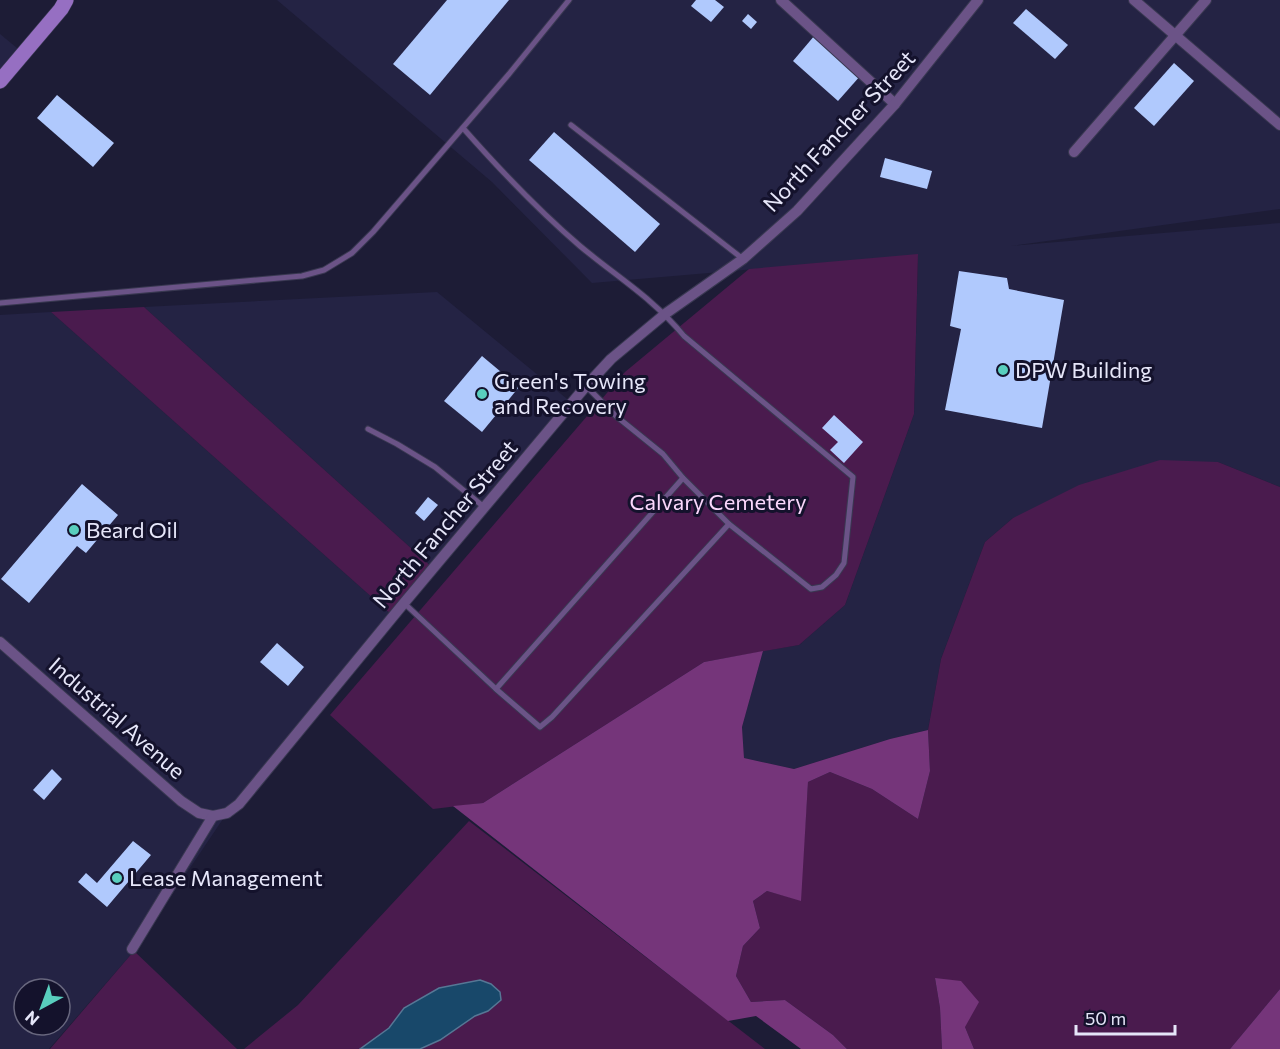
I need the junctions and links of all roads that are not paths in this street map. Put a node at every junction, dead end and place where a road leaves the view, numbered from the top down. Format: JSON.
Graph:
{"nodes":[{"id":1,"x":569,"y":0,"type":"edge"},
{"id":2,"x":781,"y":0,"type":"edge"},
{"id":3,"x":978,"y":0,"type":"edge"},
{"id":4,"x":1134,"y":0,"type":"edge"},
{"id":5,"x":1206,"y":0,"type":"edge"},
{"id":6,"x":66,"y":3,"type":"edge"},
{"id":7,"x":1176,"y":35,"type":"junction"},
{"id":8,"x":0,"y":81,"type":"edge"},
{"id":9,"x":896,"y":104,"type":"junction"},
{"id":10,"x":571,"y":125,"type":"dead end"},
{"id":11,"x":1280,"y":125,"type":"edge"},
{"id":12,"x":463,"y":128,"type":"junction"},
{"id":13,"x":1074,"y":152,"type":"dead end"},
{"id":14,"x":743,"y":259,"type":"junction"},
{"id":15,"x":0,"y":303,"type":"edge"},
{"id":16,"x":665,"y":314,"type":"junction"},
{"id":17,"x":586,"y":386,"type":"junction"},
{"id":18,"x":368,"y":429,"type":"dead end"},
{"id":19,"x":683,"y":478,"type":"junction"},
{"id":20,"x":484,"y":507,"type":"junction"},
{"id":21,"x":729,"y":524,"type":"junction"},
{"id":22,"x":404,"y":603,"type":"junction"},
{"id":23,"x":0,"y":642,"type":"edge"},
{"id":24,"x":496,"y":689,"type":"junction"},
{"id":25,"x":213,"y":816,"type":"junction"},
{"id":26,"x":132,"y":949,"type":"dead end"}],
"edges":[{"from":1,"to":12,"type":"lane"},
{"from":2,"to":9,"type":"street"},
{"from":3,"to":9,"type":"street","name":"North Fancher Street"},
{"from":4,"to":7,"type":"street"},
{"from":5,"to":7,"type":"street"},
{"from":6,"to":8,"type":"main road"},
{"from":7,"to":11,"type":"street"},
{"from":7,"to":13,"type":"street"},
{"from":9,"to":14,"type":"street","name":"North Fancher Street"},
{"from":10,"to":14,"type":"lane"},
{"from":12,"to":15,"type":"lane"},
{"from":12,"to":16,"type":"lane"},
{"from":14,"to":16,"type":"street","name":"North Fancher Street"},
{"from":16,"to":17,"type":"street","name":"North Fancher Street"},
{"from":16,"to":21,"type":"lane"},
{"from":17,"to":19,"type":"lane"},
{"from":17,"to":20,"type":"street","name":"North Fancher Street"},
{"from":18,"to":20,"type":"lane"},
{"from":19,"to":21,"type":"lane"},
{"from":19,"to":24,"type":"lane"},
{"from":20,"to":22,"type":"street","name":"North Fancher Street"},
{"from":21,"to":24,"type":"lane"},
{"from":22,"to":24,"type":"lane"},
{"from":22,"to":25,"type":"street","name":"North Fancher Street"},
{"from":23,"to":25,"type":"street","name":"Industrial Avenue"},
{"from":25,"to":26,"type":"street"}]}
